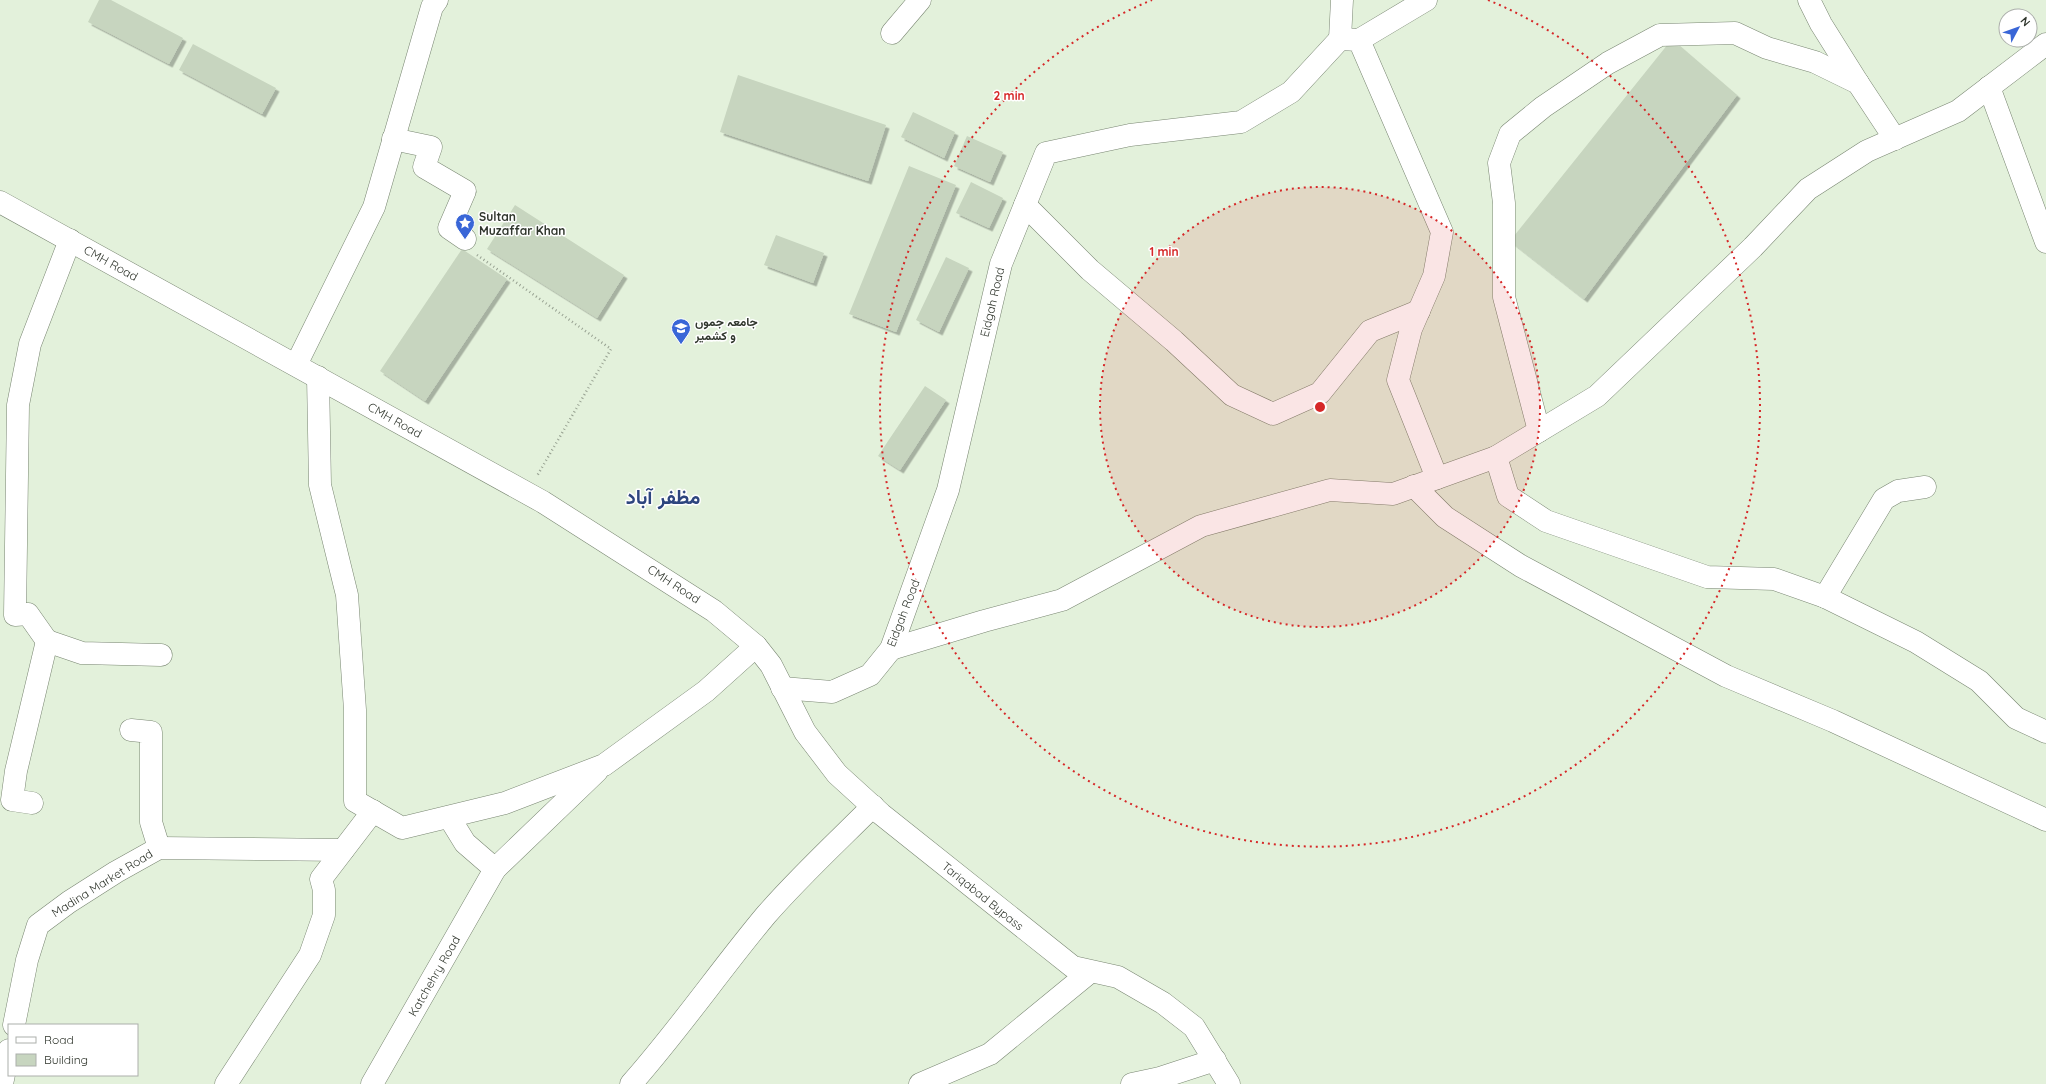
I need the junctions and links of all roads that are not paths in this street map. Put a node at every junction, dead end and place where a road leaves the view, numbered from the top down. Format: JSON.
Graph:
{"nodes":[{"id":1,"x":437,"y":0,"type":"edge"},
{"id":2,"x":920,"y":0,"type":"edge"},
{"id":3,"x":1342,"y":0,"type":"edge"},
{"id":4,"x":1426,"y":0,"type":"edge"},
{"id":5,"x":1810,"y":0,"type":"edge"},
{"id":6,"x":892,"y":33,"type":"dead end"},
{"id":7,"x":1350,"y":39,"type":"junction"},
{"id":8,"x":2046,"y":44,"type":"edge"},
{"id":9,"x":1858,"y":83,"type":"junction"},
{"id":10,"x":1989,"y":87,"type":"junction"},
{"id":11,"x":393,"y":139,"type":"junction"},
{"id":12,"x":1895,"y":139,"type":"junction"},
{"id":13,"x":0,"y":202,"type":"edge"},
{"id":14,"x":1025,"y":205,"type":"junction"},
{"id":15,"x":465,"y":239,"type":"road end"},
{"id":16,"x":70,"y":240,"type":"junction"},
{"id":17,"x":2046,"y":240,"type":"edge"},
{"id":18,"x":1419,"y":311,"type":"junction"},
{"id":19,"x":296,"y":365,"type":"junction"},
{"id":20,"x":318,"y":377,"type":"junction"},
{"id":21,"x":1539,"y":431,"type":"junction"},
{"id":22,"x":1496,"y":457,"type":"junction"},
{"id":23,"x":1437,"y":478,"type":"junction"},
{"id":24,"x":1414,"y":486,"type":"junction"},
{"id":25,"x":1925,"y":487,"type":"dead end"},
{"id":26,"x":1825,"y":597,"type":"junction"},
{"id":27,"x":8,"y":616,"type":"edge"},
{"id":28,"x":47,"y":641,"type":"junction"},
{"id":29,"x":756,"y":646,"type":"junction"},
{"id":30,"x":891,"y":649,"type":"junction"},
{"id":31,"x":161,"y":655,"type":"dead end"},
{"id":32,"x":771,"y":664,"type":"joint"},
{"id":33,"x":782,"y":688,"type":"junction"},
{"id":34,"x":130,"y":730,"type":"dead end"},
{"id":35,"x":2046,"y":732,"type":"edge"},
{"id":36,"x":604,"y":765,"type":"junction"},
{"id":37,"x":32,"y":802,"type":"dead end"},
{"id":38,"x":873,"y":806,"type":"junction"},
{"id":39,"x":373,"y":811,"type":"junction"},
{"id":40,"x":449,"y":817,"type":"junction"},
{"id":41,"x":2046,"y":820,"type":"edge"},
{"id":42,"x":159,"y":848,"type":"junction"},
{"id":43,"x":344,"y":850,"type":"junction"},
{"id":44,"x":495,"y":869,"type":"junction"},
{"id":45,"x":1090,"y":972,"type":"junction"},
{"id":46,"x":14,"y":1024,"type":"edge"},
{"id":47,"x":8,"y":1055,"type":"edge"},
{"id":48,"x":1214,"y":1060,"type":"junction"},
{"id":49,"x":2,"y":1084,"type":"edge"},
{"id":50,"x":226,"y":1084,"type":"edge"},
{"id":51,"x":372,"y":1084,"type":"edge"},
{"id":52,"x":631,"y":1084,"type":"edge"},
{"id":53,"x":920,"y":1084,"type":"edge"},
{"id":54,"x":1132,"y":1084,"type":"edge"},
{"id":55,"x":1229,"y":1084,"type":"edge"}],
"edges":[{"from":1,"to":11,"type":"street"},
{"from":2,"to":6,"type":"street"},
{"from":3,"to":7,"type":"street"},
{"from":4,"to":7,"type":"street"},
{"from":5,"to":9,"type":"street"},
{"from":7,"to":14,"type":"street","name":"Eidgah Road"},
{"from":7,"to":18,"type":"street"},
{"from":8,"to":10,"type":"street"},
{"from":9,"to":12,"type":"street"},
{"from":9,"to":21,"type":"street"},
{"from":10,"to":12,"type":"street"},
{"from":10,"to":17,"type":"street"},
{"from":11,"to":15,"type":"street"},
{"from":11,"to":19,"type":"street"},
{"from":12,"to":21,"type":"street"},
{"from":13,"to":16,"type":"street","name":"CMH Road"},
{"from":14,"to":18,"type":"street"},
{"from":14,"to":30,"type":"street","name":"Eidgah Road"},
{"from":16,"to":19,"type":"street","name":"CMH Road"},
{"from":16,"to":27,"type":"street"},
{"from":18,"to":23,"type":"street"},
{"from":19,"to":20,"type":"street","name":"CMH Road"},
{"from":20,"to":29,"type":"street","name":"CMH Road"},
{"from":20,"to":39,"type":"street"},
{"from":21,"to":22,"type":"street"},
{"from":22,"to":23,"type":"street"},
{"from":22,"to":26,"type":"street"},
{"from":23,"to":24,"type":"street"},
{"from":24,"to":30,"type":"street"},
{"from":24,"to":41,"type":"street"},
{"from":25,"to":26,"type":"street"},
{"from":26,"to":35,"type":"street"},
{"from":27,"to":28,"type":"street"},
{"from":28,"to":31,"type":"street"},
{"from":28,"to":37,"type":"street"},
{"from":29,"to":32,"type":"street","name":"CMH Road"},
{"from":29,"to":36,"type":"street"},
{"from":30,"to":33,"type":"street","name":"Eidgah Road"},
{"from":32,"to":33,"type":"street","name":"Tariqabad Bypass"},
{"from":33,"to":38,"type":"street","name":"Tariqabad Bypass"},
{"from":34,"to":42,"type":"street"},
{"from":36,"to":40,"type":"street"},
{"from":36,"to":44,"type":"street","name":"Katchehry Road"},
{"from":38,"to":45,"type":"street","name":"Tariqabad Bypass"},
{"from":38,"to":52,"type":"street"},
{"from":39,"to":40,"type":"street"},
{"from":39,"to":43,"type":"street"},
{"from":40,"to":44,"type":"street"},
{"from":42,"to":43,"type":"street","name":"Madina Market Road"},
{"from":42,"to":46,"type":"street","name":"Madina Market Road"},
{"from":43,"to":50,"type":"street"},
{"from":44,"to":51,"type":"street","name":"Katchehry Road"},
{"from":45,"to":48,"type":"street","name":"Tariqabad Bypass"},
{"from":45,"to":53,"type":"street"},
{"from":47,"to":49,"type":"street"},
{"from":48,"to":54,"type":"street"},
{"from":48,"to":55,"type":"street","name":"Tariqabad Bypass"}]}
